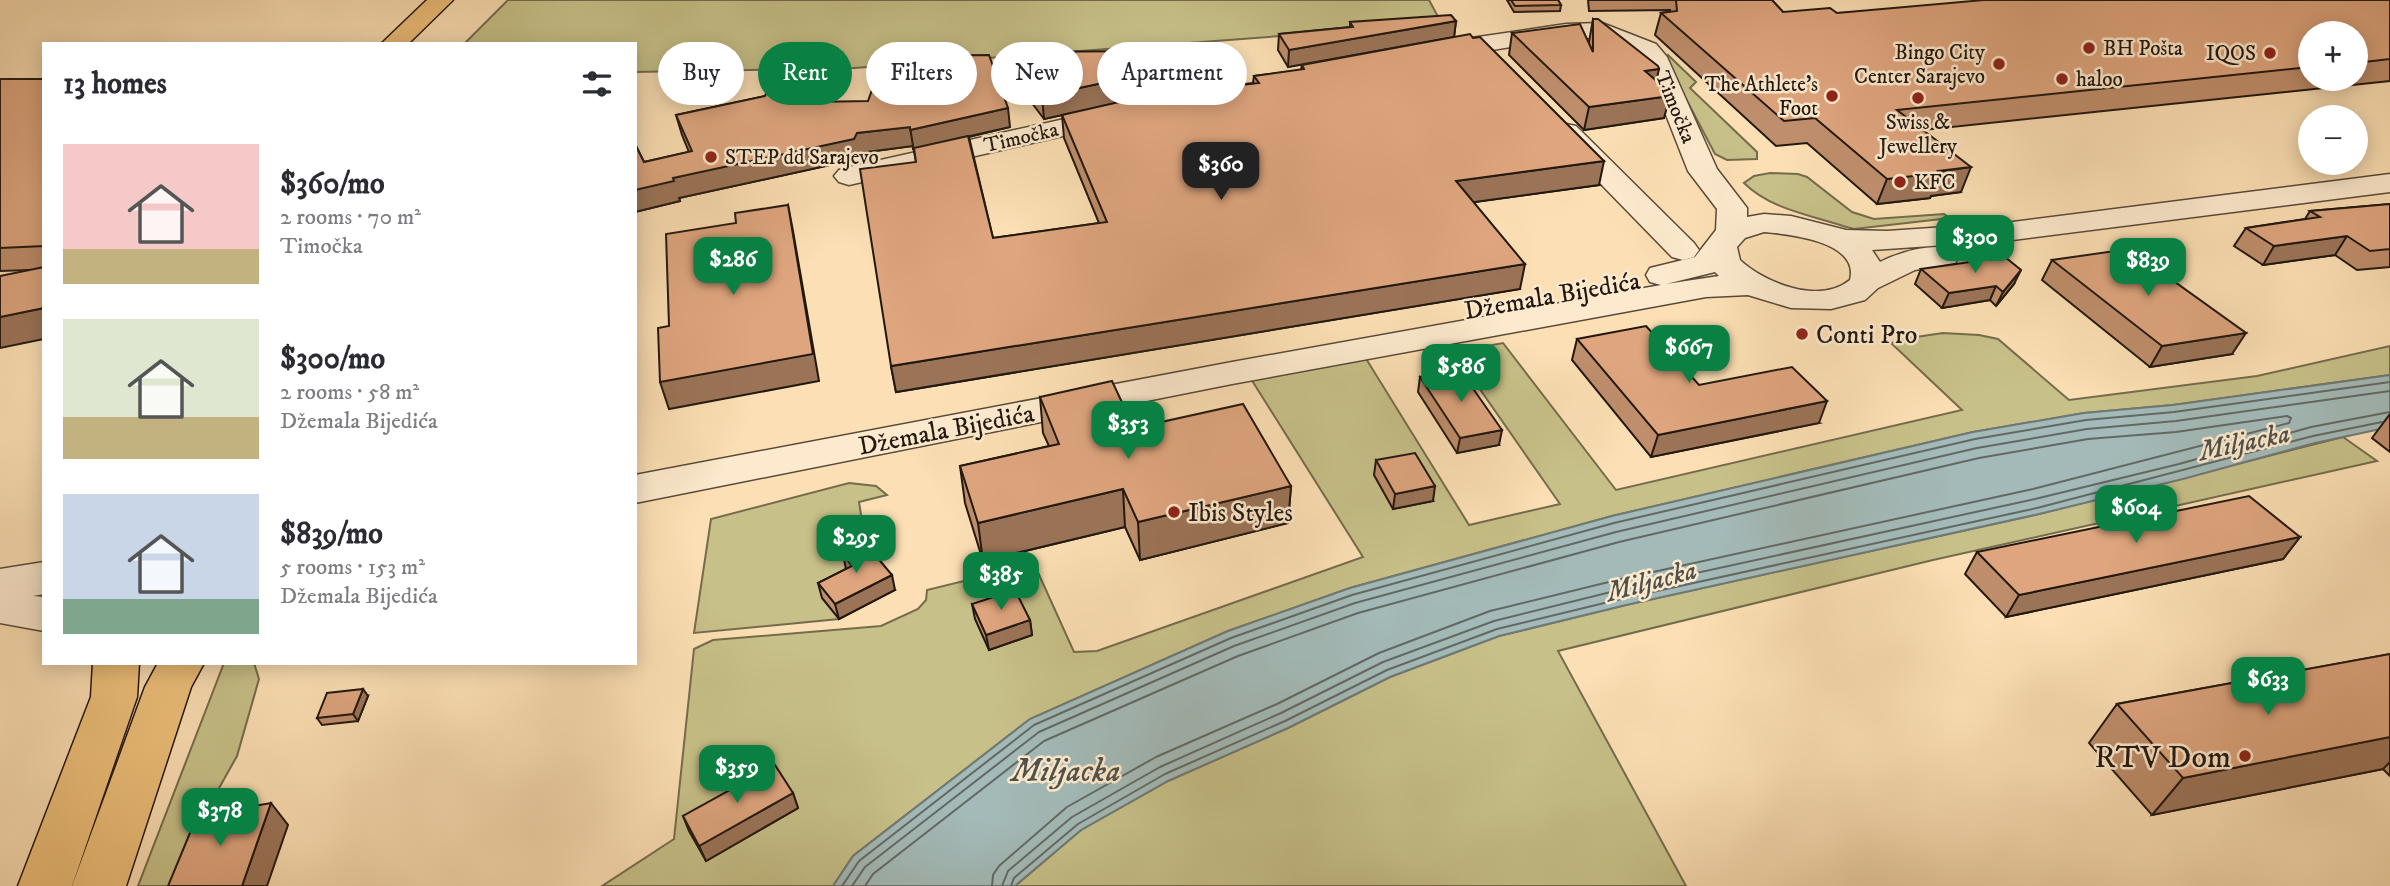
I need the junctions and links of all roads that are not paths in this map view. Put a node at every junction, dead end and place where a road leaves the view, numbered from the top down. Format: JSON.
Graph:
{"nodes":[{"id":1,"x":441,"y":0,"type":"edge"},
{"id":2,"x":460,"y":0,"type":"edge"},
{"id":3,"x":395,"y":42,"type":"edge"},
{"id":4,"x":420,"y":42,"type":"edge"},
{"id":5,"x":1481,"y":45,"type":"junction"},
{"id":6,"x":1412,"y":55,"type":"edge"},
{"id":7,"x":1504,"y":69,"type":"edge"},
{"id":8,"x":1543,"y":108,"type":"edge"},
{"id":9,"x":1138,"y":111,"type":"edge"},
{"id":10,"x":1703,"y":171,"type":"junction"},
{"id":11,"x":849,"y":176,"type":"dead end"},
{"id":12,"x":2390,"y":183,"type":"edge"},
{"id":13,"x":2390,"y":199,"type":"edge"},
{"id":14,"x":1784,"y":223,"type":"junction"},
{"id":15,"x":1838,"y":239,"type":"junction"},
{"id":16,"x":1726,"y":240,"type":"junction"},
{"id":17,"x":1683,"y":250,"type":"dead end"},
{"id":18,"x":1867,"y":281,"type":"junction"},
{"id":19,"x":1752,"y":285,"type":"junction"},
{"id":20,"x":637,"y":468,"type":"edge"},
{"id":21,"x":637,"y":489,"type":"edge"},
{"id":22,"x":42,"y":578,"type":"edge"},
{"id":23,"x":0,"y":585,"type":"edge"},
{"id":24,"x":0,"y":607,"type":"edge"},
{"id":25,"x":42,"y":614,"type":"edge"},
{"id":26,"x":116,"y":665,"type":"edge"},
{"id":27,"x":180,"y":665,"type":"edge"},
{"id":28,"x":45,"y":886,"type":"edge"},
{"id":29,"x":99,"y":886,"type":"edge"}],
"edges":[{"from":1,"to":3,"type":"main road"},
{"from":2,"to":4,"type":"main road"},
{"from":5,"to":6,"type":"street","name":"Timočka"},
{"from":5,"to":7,"type":"street"},
{"from":5,"to":10,"type":"street","name":"Timočka"},
{"from":8,"to":17,"type":"street"},
{"from":9,"to":11,"type":"street","name":"Timočka"},
{"from":10,"to":14,"type":"street","name":"Timočka"},
{"from":10,"to":16,"type":"street","name":"Timočka"},
{"from":12,"to":15,"type":"street","name":"Džemala Bijedića"},
{"from":13,"to":18,"type":"street","name":"Džemala Bijedića"},
{"from":14,"to":15,"type":"street","name":"Džemala Bijedića"},
{"from":14,"to":16,"type":"street","name":"Džemala Bijedića"},
{"from":15,"to":18,"type":"street","name":"Džemala Bijedića"},
{"from":16,"to":19,"type":"street","name":"Džemala Bijedića"},
{"from":16,"to":20,"type":"street","name":"Džemala Bijedića"},
{"from":18,"to":19,"type":"street","name":"Džemala Bijedića"},
{"from":19,"to":21,"type":"street","name":"Džemala Bijedića"},
{"from":22,"to":23,"type":"street"},
{"from":24,"to":25,"type":"street"},
{"from":26,"to":28,"type":"main road"},
{"from":27,"to":29,"type":"main road"}]}
